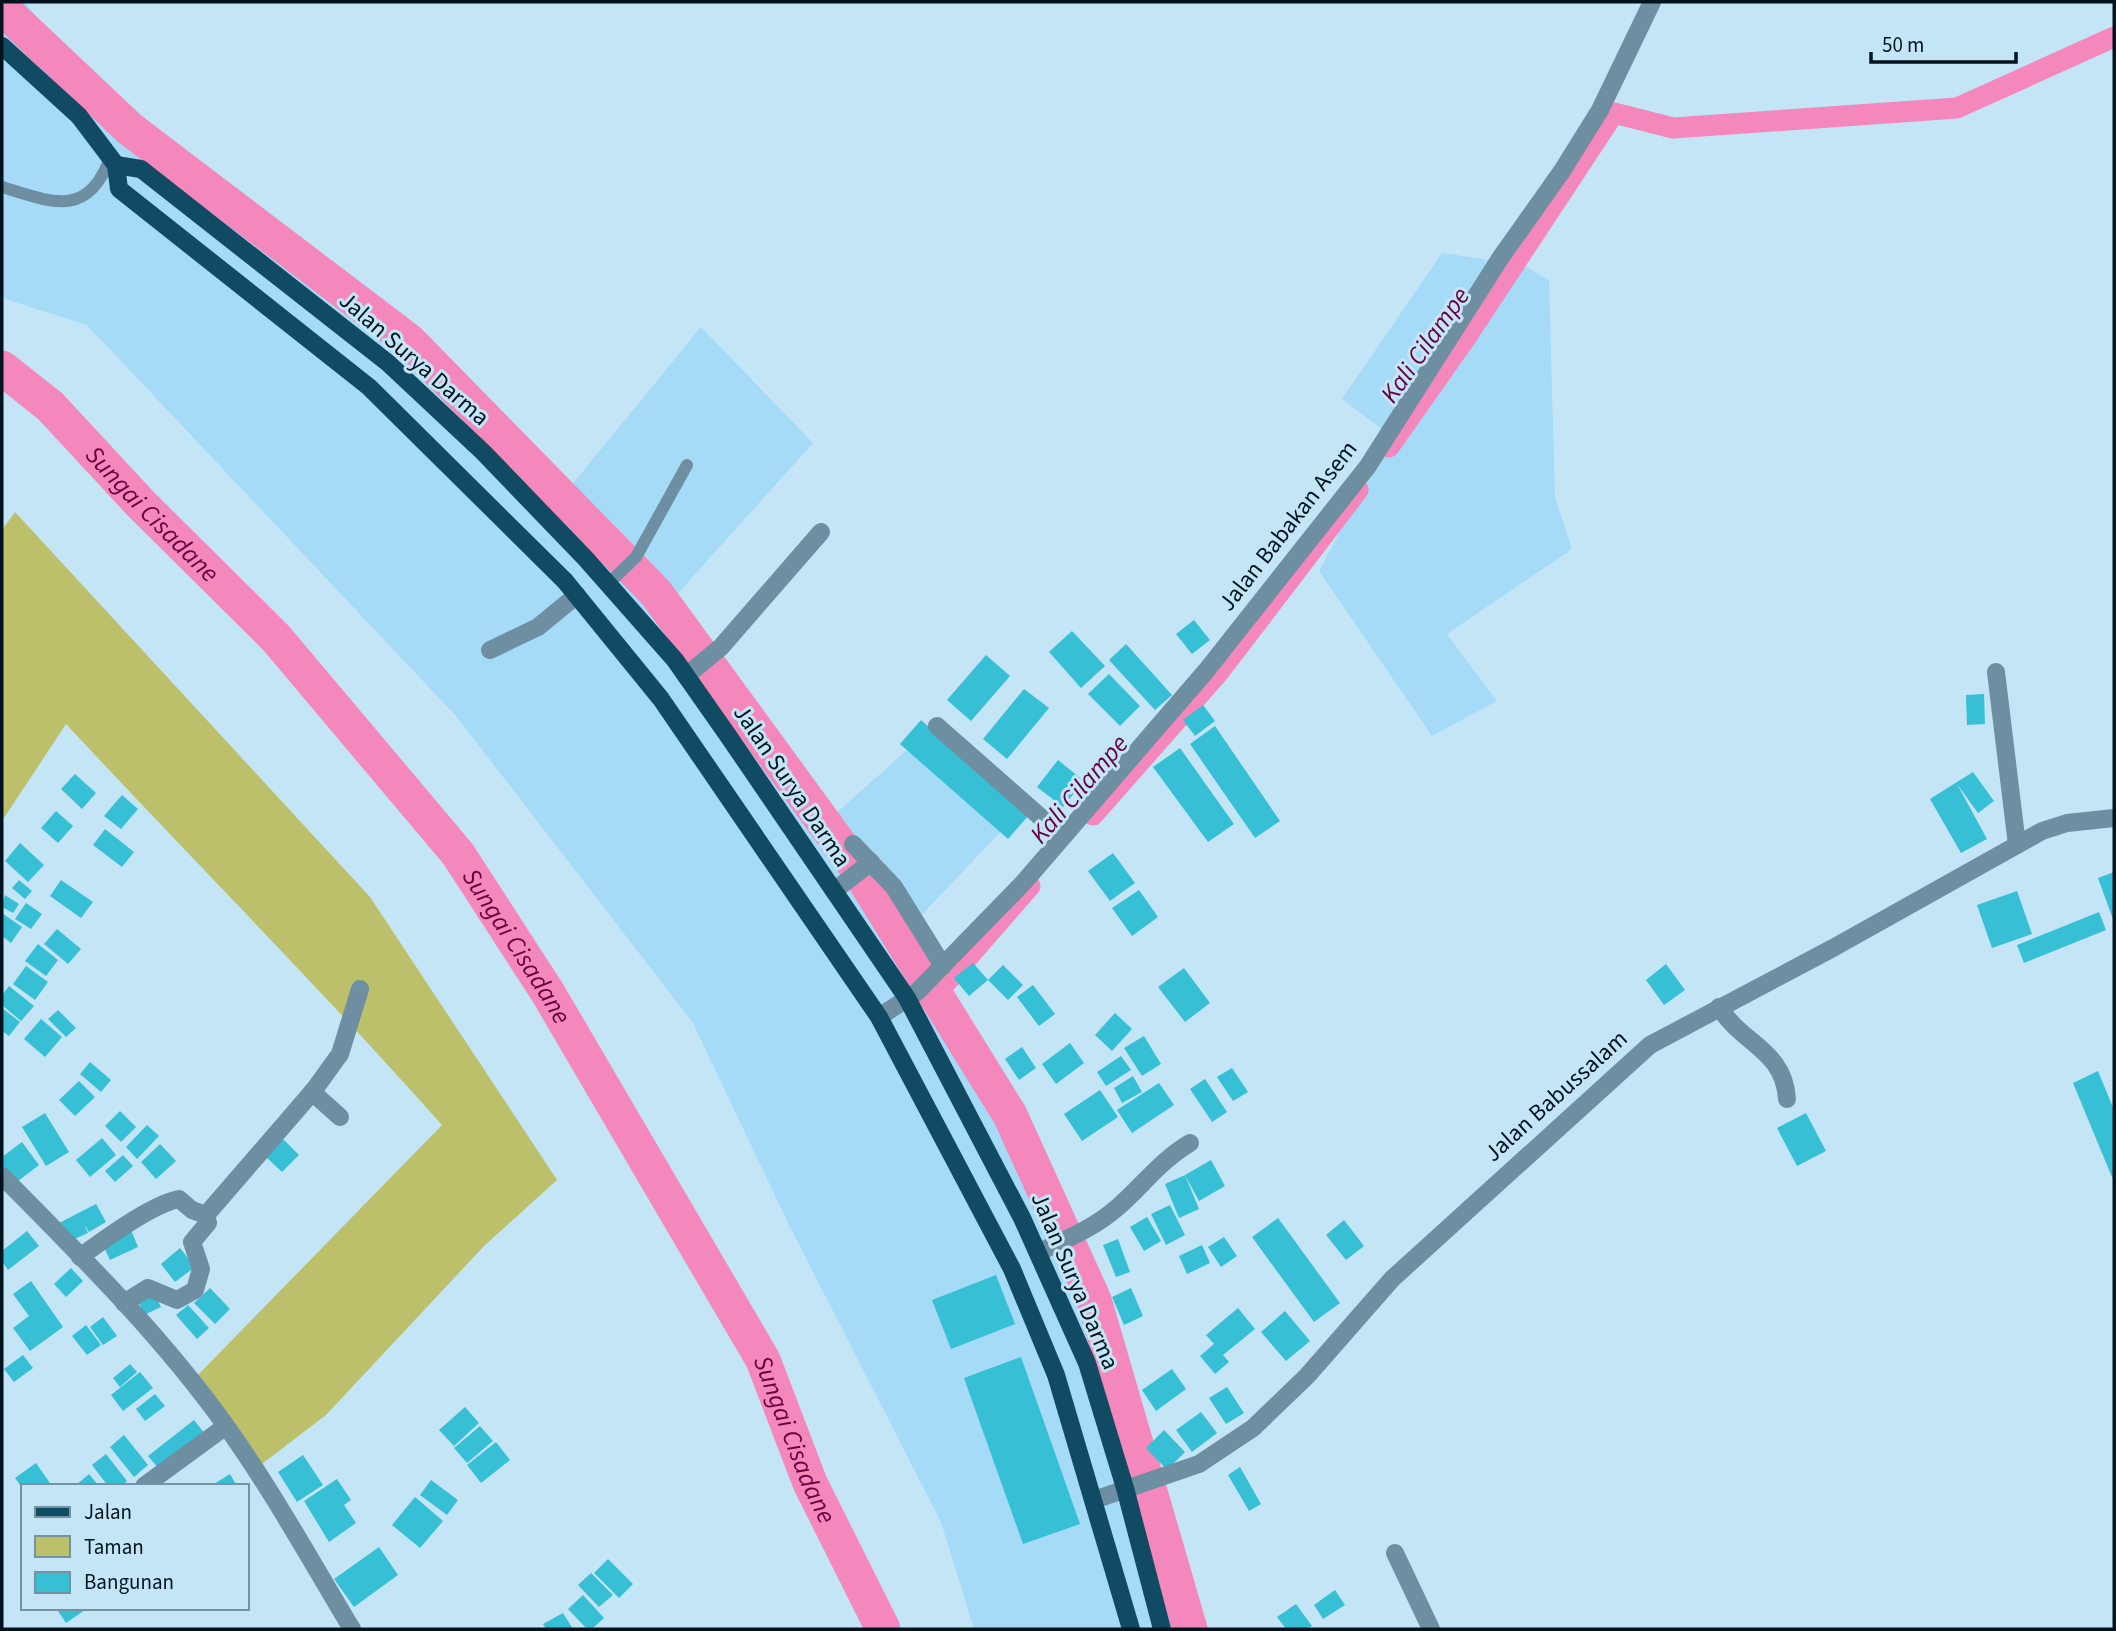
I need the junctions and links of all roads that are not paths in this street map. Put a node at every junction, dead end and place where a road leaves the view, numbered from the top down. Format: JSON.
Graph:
{"nodes":[{"id":1,"x":1652,"y":2,"type":"edge"},
{"id":2,"x":2,"y":46,"type":"edge"},
{"id":3,"x":113,"y":161,"type":"junction"},
{"id":4,"x":2,"y":187,"type":"edge"},
{"id":5,"x":687,"y":465,"type":"dead end"},
{"id":6,"x":821,"y":532,"type":"dead end"},
{"id":7,"x":612,"y":581,"type":"junction"},
{"id":8,"x":577,"y":595,"type":"junction"},
{"id":9,"x":490,"y":650,"type":"dead end"},
{"id":10,"x":1996,"y":672,"type":"dead end"},
{"id":11,"x":690,"y":673,"type":"junction"},
{"id":12,"x":937,"y":726,"type":"dead end"},
{"id":13,"x":2114,"y":818,"type":"edge"},
{"id":14,"x":1062,"y":836,"type":"junction"},
{"id":15,"x":853,"y":844,"type":"dead end"},
{"id":16,"x":2017,"y":845,"type":"junction"},
{"id":17,"x":868,"y":865,"type":"junction"},
{"id":18,"x":840,"y":887,"type":"junction"},
{"id":19,"x":942,"y":967,"type":"junction"},
{"id":20,"x":360,"y":989,"type":"dead end"},
{"id":21,"x":912,"y":995,"type":"junction"},
{"id":22,"x":1719,"y":1007,"type":"junction"},
{"id":23,"x":879,"y":1017,"type":"junction"},
{"id":24,"x":312,"y":1092,"type":"junction"},
{"id":25,"x":1787,"y":1100,"type":"dead end"},
{"id":26,"x":340,"y":1117,"type":"dead end"},
{"id":27,"x":1190,"y":1143,"type":"dead end"},
{"id":28,"x":2,"y":1176,"type":"edge"},
{"id":29,"x":206,"y":1215,"type":"junction"},
{"id":30,"x":1042,"y":1251,"type":"junction"},
{"id":31,"x":80,"y":1257,"type":"junction"},
{"id":32,"x":124,"y":1303,"type":"junction"},
{"id":33,"x":226,"y":1426,"type":"junction"},
{"id":34,"x":147,"y":1484,"type":"edge"},
{"id":35,"x":1128,"y":1487,"type":"junction"},
{"id":36,"x":1094,"y":1500,"type":"junction"},
{"id":37,"x":1395,"y":1553,"type":"dead end"},
{"id":38,"x":352,"y":1629,"type":"edge"},
{"id":39,"x":1131,"y":1629,"type":"edge"},
{"id":40,"x":1162,"y":1629,"type":"edge"},
{"id":41,"x":1431,"y":1629,"type":"edge"}],
"edges":[{"from":1,"to":14,"type":"street","name":"Jalan Babakan Asem"},
{"from":2,"to":3,"type":"main road","name":"Jalan Surya Darma"},
{"from":3,"to":4,"type":"lane"},
{"from":3,"to":7,"type":"main road","name":"Jalan Surya Darma"},
{"from":3,"to":8,"type":"main road","name":"Jalan Surya Darma"},
{"from":5,"to":7,"type":"lane"},
{"from":6,"to":11,"type":"street"},
{"from":7,"to":11,"type":"main road","name":"Jalan Surya Darma"},
{"from":8,"to":9,"type":"street"},
{"from":8,"to":23,"type":"main road","name":"Jalan Surya Darma"},
{"from":10,"to":16,"type":"street"},
{"from":11,"to":18,"type":"main road","name":"Jalan Surya Darma"},
{"from":12,"to":14,"type":"street"},
{"from":13,"to":16,"type":"street","name":"Jalan Babussalam"},
{"from":14,"to":19,"type":"street","name":"Jalan Babakan Asem"},
{"from":15,"to":17,"type":"street"},
{"from":16,"to":22,"type":"street","name":"Jalan Babussalam"},
{"from":17,"to":18,"type":"street"},
{"from":17,"to":19,"type":"street"},
{"from":18,"to":21,"type":"main road","name":"Jalan Surya Darma"},
{"from":19,"to":21,"type":"street","name":"Jalan Babakan Asem"},
{"from":20,"to":24,"type":"street"},
{"from":21,"to":23,"type":"street","name":"Jalan Babakan Asem"},
{"from":21,"to":30,"type":"main road","name":"Jalan Surya Darma"},
{"from":22,"to":25,"type":"street"},
{"from":22,"to":35,"type":"street","name":"Jalan Babussalam"},
{"from":23,"to":36,"type":"main road","name":"Jalan Surya Darma"},
{"from":24,"to":26,"type":"street"},
{"from":24,"to":29,"type":"street"},
{"from":27,"to":30,"type":"street"},
{"from":28,"to":31,"type":"street"},
{"from":29,"to":31,"type":"street"},
{"from":29,"to":32,"type":"street"},
{"from":30,"to":35,"type":"main road","name":"Jalan Surya Darma"},
{"from":31,"to":32,"type":"street"},
{"from":32,"to":33,"type":"street"},
{"from":33,"to":34,"type":"street"},
{"from":33,"to":38,"type":"street"},
{"from":35,"to":36,"type":"street","name":"Jalan Babussalam"},
{"from":35,"to":40,"type":"main road","name":"Jalan Surya Darma"},
{"from":36,"to":39,"type":"main road","name":"Jalan Surya Darma"},
{"from":37,"to":41,"type":"street"}]}
